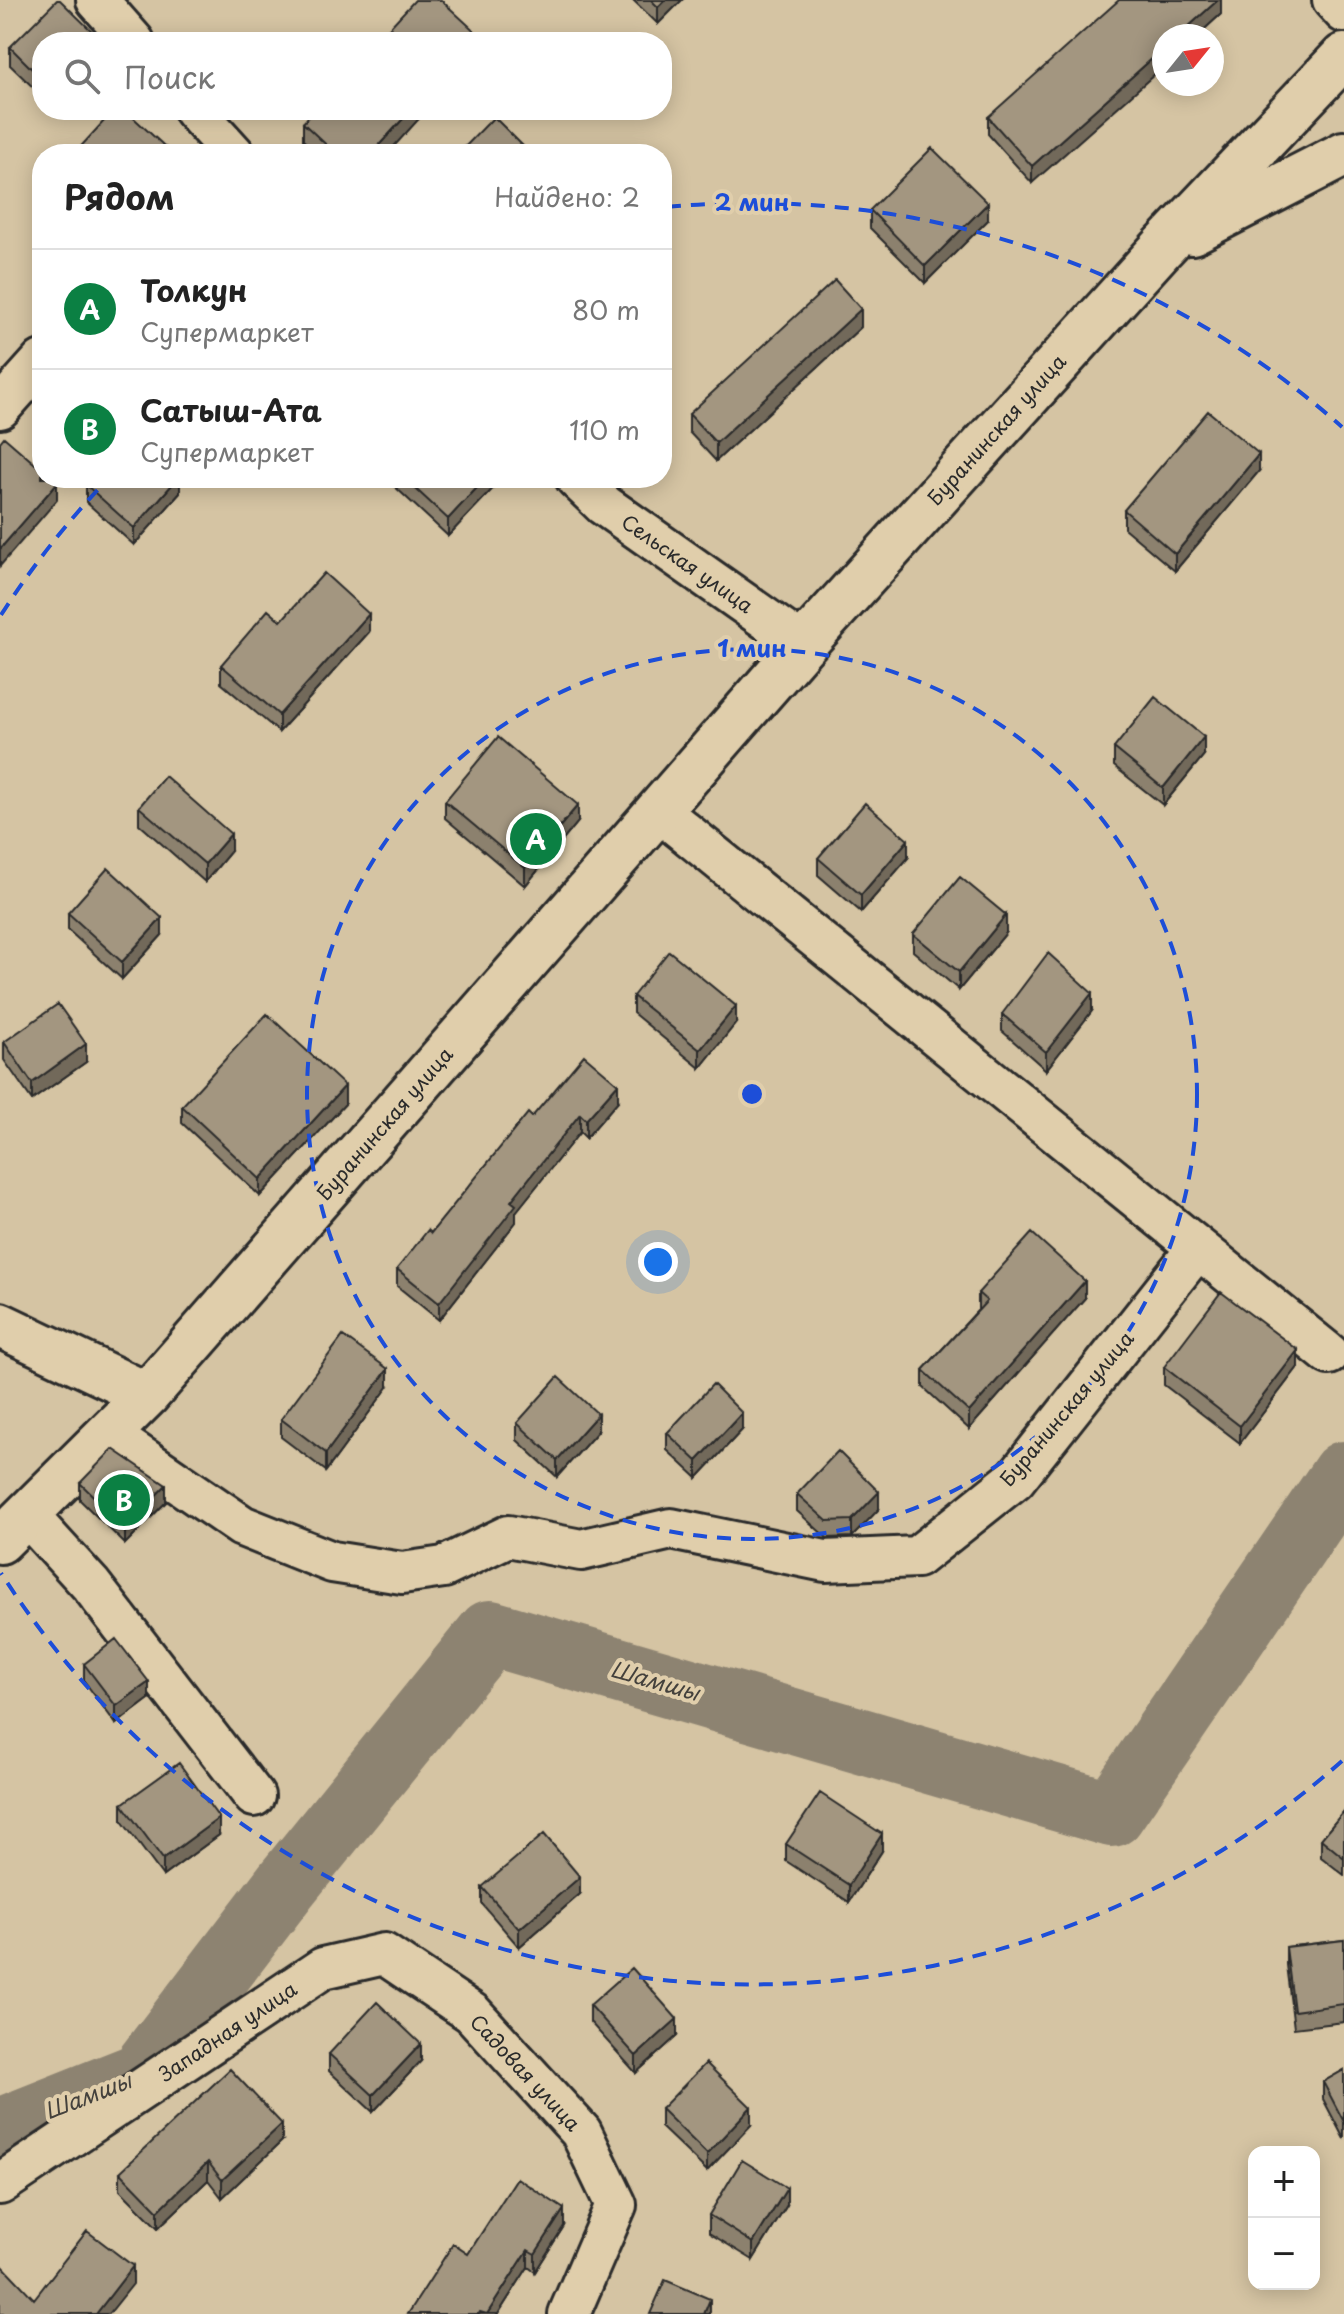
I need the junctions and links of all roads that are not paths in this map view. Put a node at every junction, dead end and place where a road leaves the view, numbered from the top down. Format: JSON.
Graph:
{"nodes":[{"id":1,"x":97,"y":0,"type":"edge"},
{"id":2,"x":1333,"y":0,"type":"edge"},
{"id":3,"x":1344,"y":12,"type":"edge"},
{"id":4,"x":125,"y":32,"type":"edge"},
{"id":5,"x":1344,"y":56,"type":"edge"},
{"id":6,"x":202,"y":120,"type":"edge"},
{"id":7,"x":222,"y":144,"type":"edge"},
{"id":8,"x":1344,"y":154,"type":"edge"},
{"id":9,"x":1162,"y":248,"type":"junction"},
{"id":10,"x":32,"y":372,"type":"edge"},
{"id":11,"x":0,"y":408,"type":"edge"},
{"id":12,"x":586,"y":488,"type":"edge"},
{"id":13,"x":803,"y":645,"type":"junction"},
{"id":14,"x":659,"y":811,"type":"junction"},
{"id":15,"x":1197,"y":1249,"type":"junction"},
{"id":16,"x":0,"y":1325,"type":"edge"},
{"id":17,"x":1329,"y":1354,"type":"dead end"},
{"id":18,"x":147,"y":1395,"type":"junction"},
{"id":19,"x":109,"y":1435,"type":"junction"},
{"id":20,"x":13,"y":1528,"type":"edge"},
{"id":21,"x":254,"y":1796,"type":"dead end"},
{"id":22,"x":384,"y":1954,"type":"joint"},
{"id":23,"x":0,"y":2184,"type":"edge"},
{"id":24,"x":569,"y":2314,"type":"edge"}],
"edges":[{"from":1,"to":4,"type":"street"},
{"from":2,"to":3,"type":"street"},
{"from":5,"to":9,"type":"main road","name":"Буранинская улица"},
{"from":6,"to":7,"type":"street"},
{"from":8,"to":9,"type":"main road"},
{"from":9,"to":13,"type":"main road","name":"Буранинская улица"},
{"from":10,"to":11,"type":"street"},
{"from":12,"to":13,"type":"street","name":"Сельская улица"},
{"from":13,"to":14,"type":"main road","name":"Буранинская улица"},
{"from":14,"to":15,"type":"street"},
{"from":14,"to":18,"type":"main road","name":"Буранинская улица"},
{"from":15,"to":17,"type":"street"},
{"from":15,"to":19,"type":"street","name":"Буранинская улица"},
{"from":16,"to":18,"type":"main road"},
{"from":18,"to":19,"type":"main road","name":"Буранинская улица"},
{"from":19,"to":20,"type":"main road","name":"Буранинская улица"},
{"from":20,"to":21,"type":"street"},
{"from":22,"to":23,"type":"street","name":"Западная улица"},
{"from":22,"to":24,"type":"street","name":"Садовая улица"}]}
